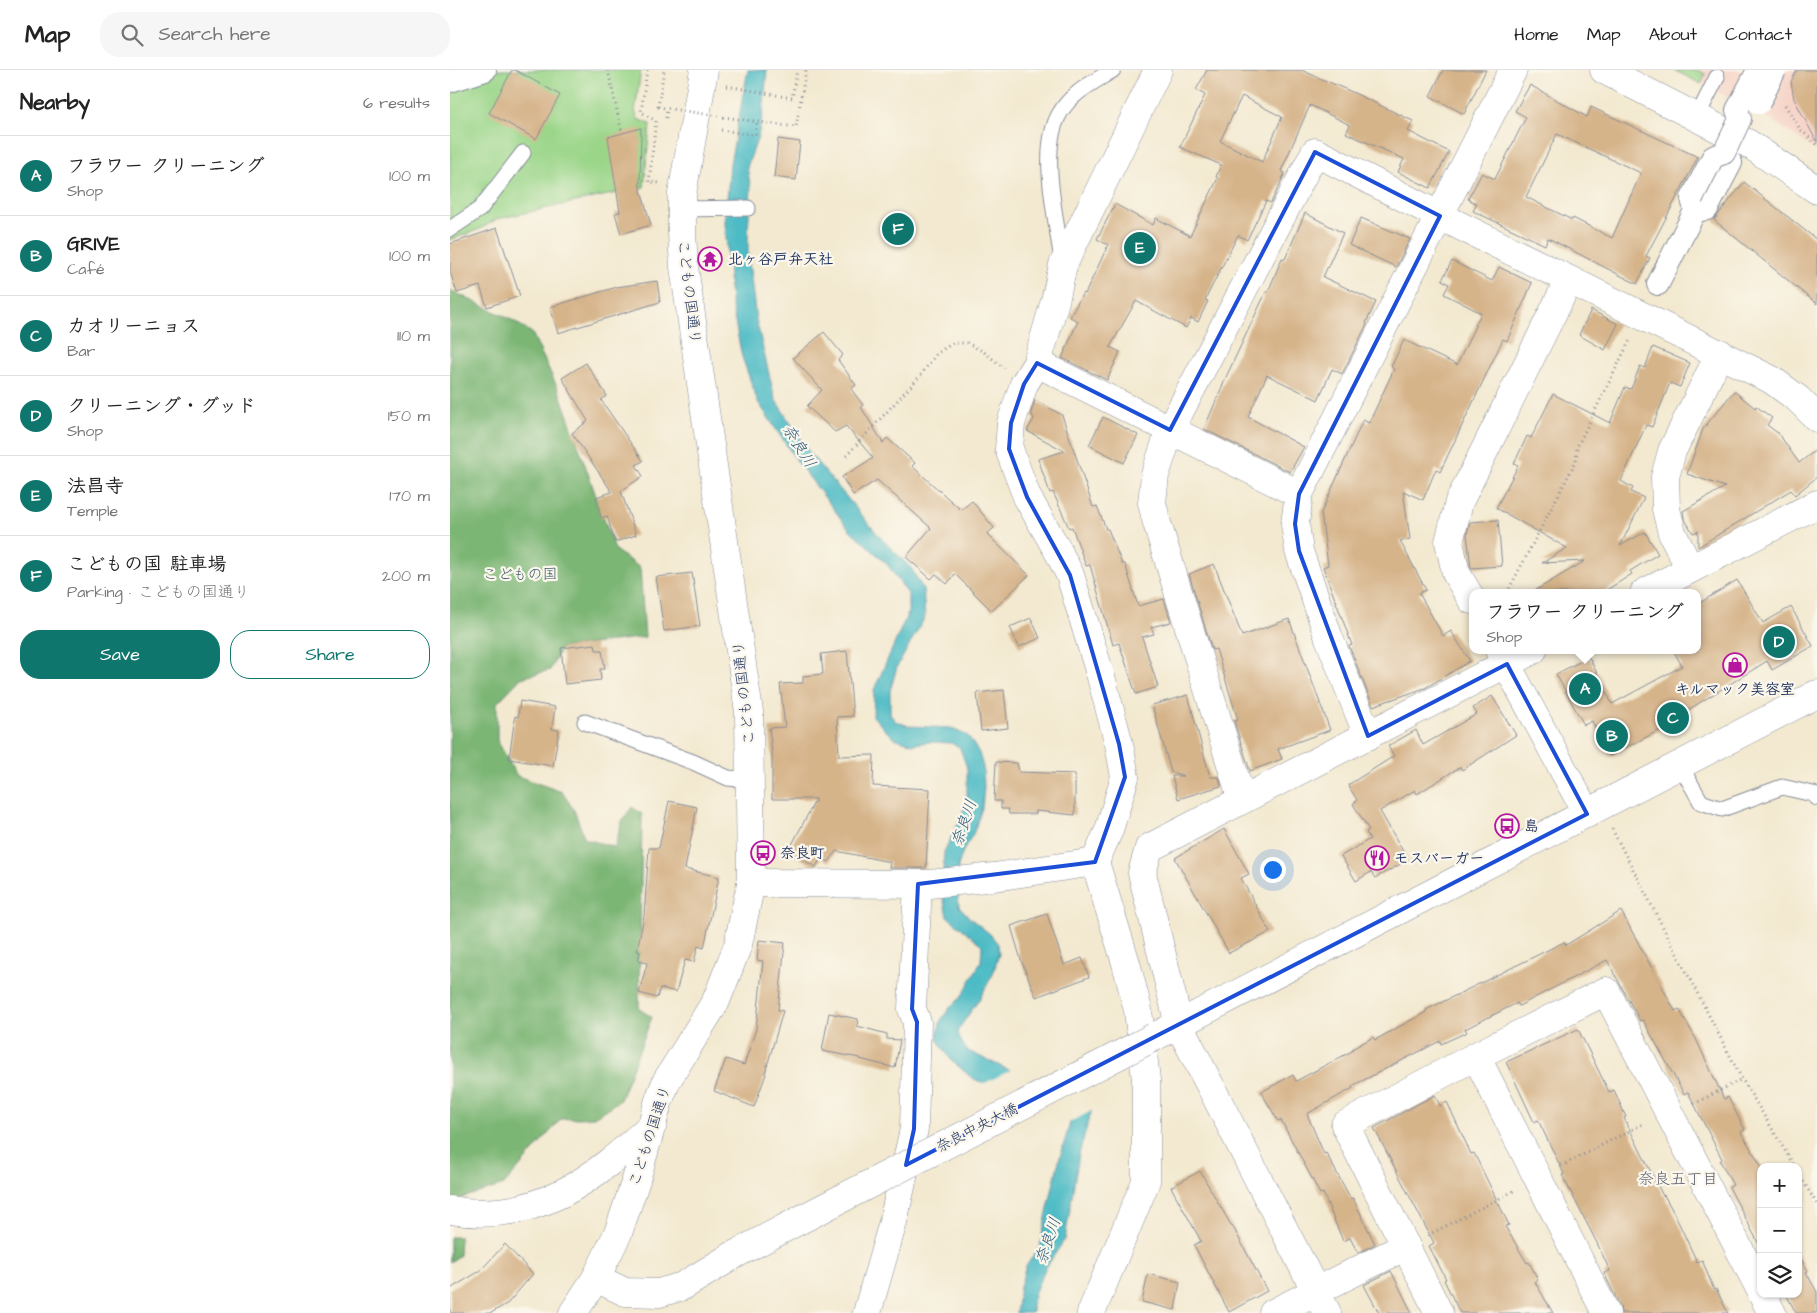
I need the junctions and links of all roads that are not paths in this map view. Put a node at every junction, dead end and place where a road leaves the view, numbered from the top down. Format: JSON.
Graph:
{"nodes":[{"id":1,"x":485,"y":70,"type":"edge"},
{"id":2,"x":1113,"y":70,"type":"edge"},
{"id":3,"x":1158,"y":70,"type":"edge"},
{"id":4,"x":1513,"y":70,"type":"edge"},
{"id":5,"x":1604,"y":70,"type":"edge"},
{"id":6,"x":1758,"y":70,"type":"edge"},
{"id":7,"x":1775,"y":70,"type":"edge"},
{"id":8,"x":1717,"y":77,"type":"dead end"},
{"id":9,"x":714,"y":78,"type":"edge"},
{"id":10,"x":450,"y":81,"type":"edge"},
{"id":11,"x":1697,"y":117,"type":"junction"},
{"id":12,"x":1740,"y":119,"type":"junction"},
{"id":13,"x":523,"y":153,"type":"dead end"},
{"id":14,"x":1817,"y":190,"type":"edge"},
{"id":15,"x":748,"y":208,"type":"dead end"},
{"id":16,"x":682,"y":209,"type":"junction"},
{"id":17,"x":1440,"y":216,"type":"junction"},
{"id":18,"x":450,"y":229,"type":"edge"},
{"id":19,"x":1063,"y":265,"type":"junction"},
{"id":20,"x":1569,"y":280,"type":"junction"},
{"id":21,"x":1658,"y":284,"type":"dead end"},
{"id":22,"x":1720,"y":353,"type":"junction"},
{"id":23,"x":1030,"y":373,"type":"junction"},
{"id":24,"x":1817,"y":418,"type":"edge"},
{"id":25,"x":1170,"y":430,"type":"junction"},
{"id":26,"x":1299,"y":494,"type":"junction"},
{"id":27,"x":1817,"y":504,"type":"edge"},
{"id":28,"x":1690,"y":569,"type":"junction"},
{"id":29,"x":1652,"y":589,"type":"edge"},
{"id":30,"x":1469,"y":595,"type":"edge"},
{"id":31,"x":1516,"y":654,"type":"edge"},
{"id":32,"x":1503,"y":657,"type":"edge"},
{"id":33,"x":1817,"y":694,"type":"edge"},
{"id":34,"x":585,"y":722,"type":"dead end"},
{"id":35,"x":1368,"y":736,"type":"junction"},
{"id":36,"x":1680,"y":766,"type":"junction"},
{"id":37,"x":750,"y":780,"type":"junction"},
{"id":38,"x":1817,"y":798,"type":"edge"},
{"id":39,"x":1242,"y":800,"type":"junction"},
{"id":40,"x":1587,"y":814,"type":"junction"},
{"id":41,"x":1095,"y":862,"type":"junction"},
{"id":42,"x":751,"y":884,"type":"junction"},
{"id":43,"x":924,"y":884,"type":"junction"},
{"id":44,"x":1179,"y":1025,"type":"junction"},
{"id":45,"x":1476,"y":1056,"type":"junction"},
{"id":46,"x":653,"y":1124,"type":"junction"},
{"id":47,"x":450,"y":1210,"type":"edge"},
{"id":48,"x":1406,"y":1246,"type":"junction"},
{"id":49,"x":596,"y":1278,"type":"junction"},
{"id":50,"x":1757,"y":1283,"type":"edge"},
{"id":51,"x":1764,"y":1298,"type":"edge"},
{"id":52,"x":1322,"y":1302,"type":"edge"},
{"id":53,"x":573,"y":1313,"type":"edge"},
{"id":54,"x":867,"y":1313,"type":"edge"},
{"id":55,"x":1091,"y":1313,"type":"edge"},
{"id":56,"x":1273,"y":1313,"type":"edge"},
{"id":57,"x":1440,"y":1313,"type":"edge"},
{"id":58,"x":1606,"y":1313,"type":"edge"},
{"id":59,"x":1772,"y":1313,"type":"edge"}],
"edges":[{"from":1,"to":10,"type":"street"},
{"from":2,"to":19,"type":"lane"},
{"from":3,"to":19,"type":"street"},
{"from":4,"to":17,"type":"street"},
{"from":5,"to":11,"type":"street"},
{"from":6,"to":12,"type":"street","bridge":true},
{"from":7,"to":12,"type":"street","bridge":true},
{"from":8,"to":11,"type":"lane"},
{"from":9,"to":16,"type":"street","name":"こどもの国通り"},
{"from":11,"to":14,"type":"street"},
{"from":12,"to":21,"type":"street","bridge":true},
{"from":13,"to":18,"type":"lane"},
{"from":15,"to":16,"type":"lane"},
{"from":16,"to":37,"type":"street","name":"こどもの国通り"},
{"from":17,"to":20,"type":"street"},
{"from":17,"to":25,"type":"street"},
{"from":17,"to":26,"type":"street"},
{"from":19,"to":23,"type":"street"},
{"from":20,"to":22,"type":"street"},
{"from":20,"to":30,"type":"street"},
{"from":22,"to":24,"type":"street"},
{"from":22,"to":28,"type":"street"},
{"from":23,"to":25,"type":"street"},
{"from":23,"to":41,"type":"street"},
{"from":25,"to":26,"type":"street"},
{"from":25,"to":39,"type":"street"},
{"from":26,"to":35,"type":"street"},
{"from":27,"to":28,"type":"street"},
{"from":28,"to":29,"type":"street"},
{"from":31,"to":32,"type":"street"},
{"from":32,"to":35,"type":"street"},
{"from":32,"to":40,"type":"street"},
{"from":33,"to":36,"type":"street","name":"奈良中央大橋"},
{"from":34,"to":37,"type":"lane"},
{"from":35,"to":39,"type":"street"},
{"from":36,"to":38,"type":"lane"},
{"from":36,"to":40,"type":"street","name":"奈良中央大橋"},
{"from":37,"to":42,"type":"street","name":"こどもの国通り"},
{"from":39,"to":44,"type":"street"},
{"from":40,"to":44,"type":"street","name":"奈良中央大橋"},
{"from":41,"to":43,"type":"street"},
{"from":41,"to":55,"type":"street"},
{"from":42,"to":43,"type":"street"},
{"from":42,"to":46,"type":"street","name":"こどもの国通り"},
{"from":43,"to":54,"type":"street"},
{"from":44,"to":49,"type":"street","name":"奈良中央大橋","bridge":true},
{"from":44,"to":52,"type":"street"},
{"from":45,"to":48,"type":"street"},
{"from":45,"to":50,"type":"street"},
{"from":45,"to":58,"type":"street"},
{"from":46,"to":47,"type":"street"},
{"from":46,"to":49,"type":"street","name":"こどもの国通り"},
{"from":48,"to":52,"type":"street"},
{"from":48,"to":57,"type":"street"},
{"from":49,"to":53,"type":"street","name":"こどもの国通り"},
{"from":51,"to":59,"type":"street"},
{"from":52,"to":56,"type":"street"}]}
